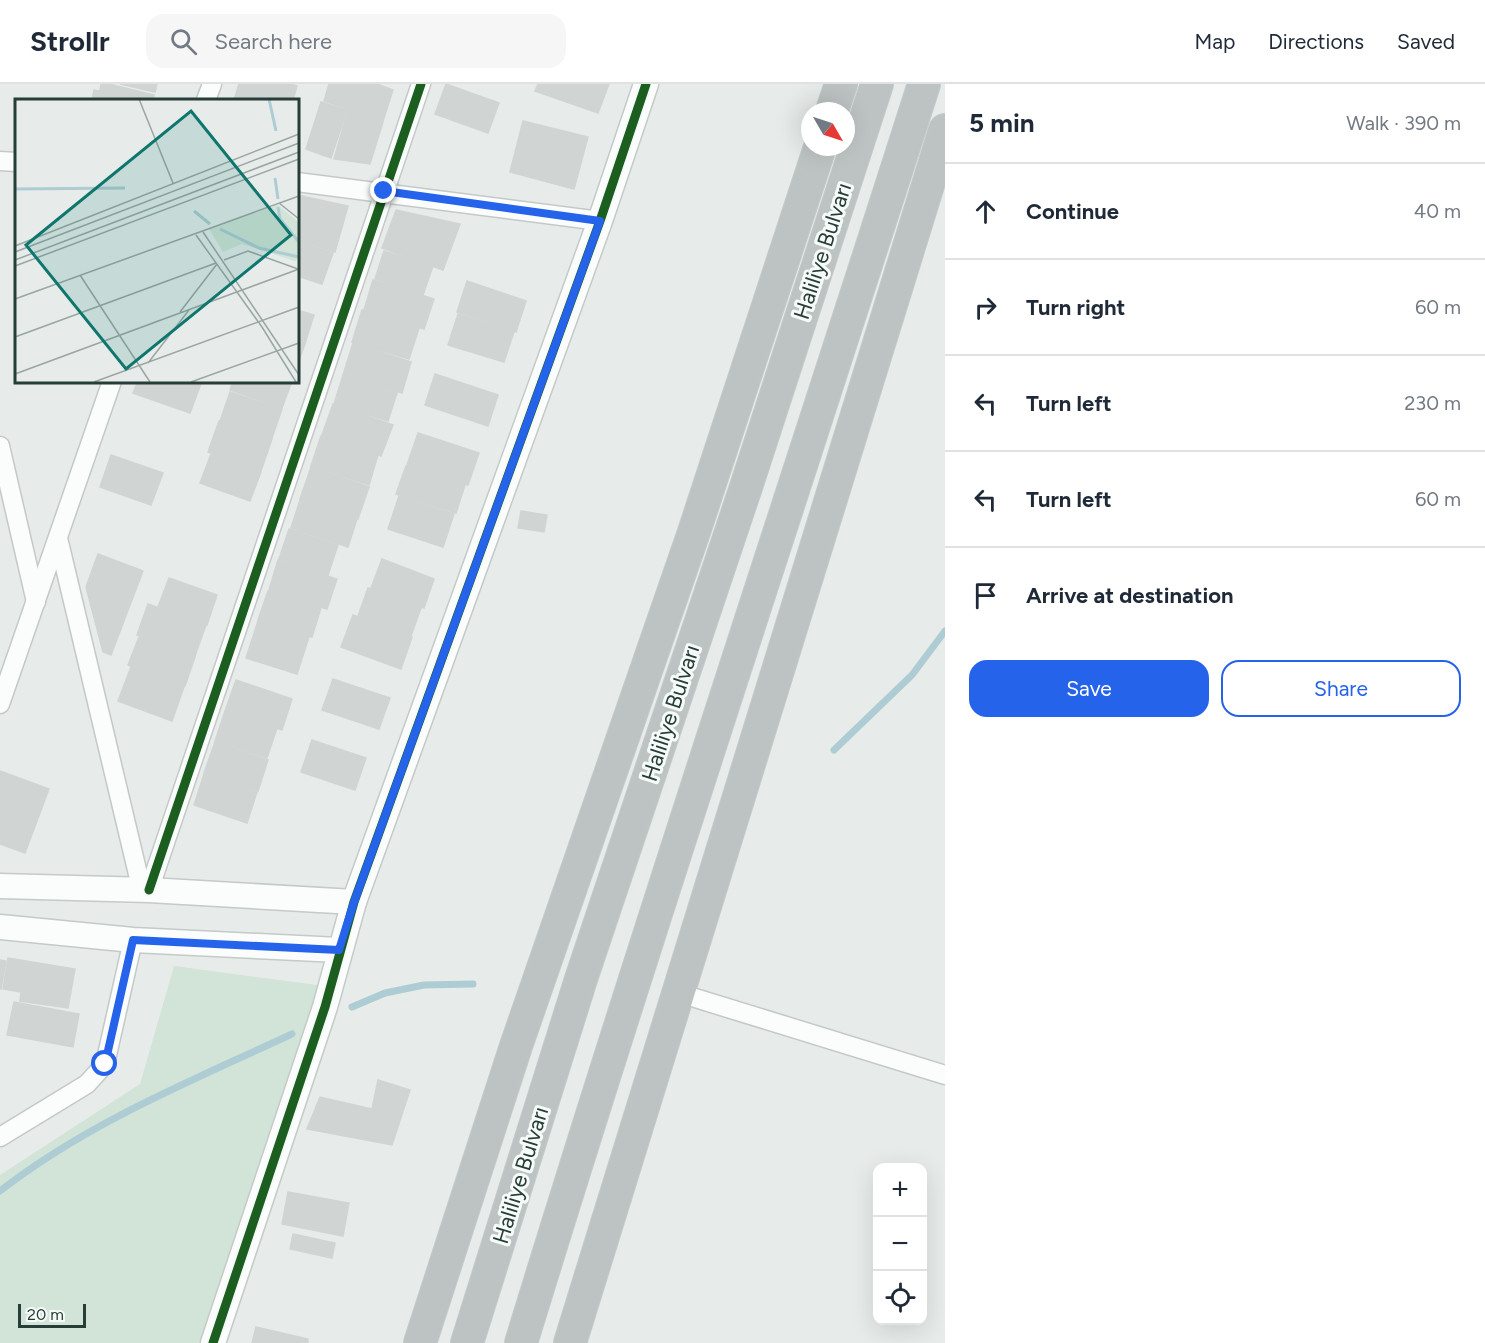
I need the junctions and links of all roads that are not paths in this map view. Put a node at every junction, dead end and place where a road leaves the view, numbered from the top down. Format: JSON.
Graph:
{"nodes":[{"id":1,"x":212,"y":84,"type":"edge"},
{"id":2,"x":421,"y":84,"type":"edge"},
{"id":3,"x":646,"y":84,"type":"edge"},
{"id":4,"x":842,"y":84,"type":"edge"},
{"id":5,"x":877,"y":84,"type":"edge"},
{"id":6,"x":924,"y":84,"type":"edge"},
{"id":7,"x":207,"y":99,"type":"edge"},
{"id":8,"x":835,"y":102,"type":"edge"},
{"id":9,"x":945,"y":130,"type":"edge"},
{"id":10,"x":817,"y":156,"type":"edge"},
{"id":11,"x":0,"y":161,"type":"edge"},
{"id":12,"x":15,"y":162,"type":"edge"},
{"id":13,"x":298,"y":182,"type":"edge"},
{"id":14,"x":384,"y":191,"type":"junction"},
{"id":15,"x":600,"y":221,"type":"junction"},
{"id":16,"x":112,"y":382,"type":"edge"},
{"id":17,"x":0,"y":446,"type":"edge"},
{"id":18,"x":694,"y":532,"type":"junction"},
{"id":19,"x":58,"y":538,"type":"junction"},
{"id":20,"x":817,"y":540,"type":"junction"},
{"id":21,"x":36,"y":602,"type":"junction"},
{"id":22,"x":0,"y":704,"type":"edge"},
{"id":23,"x":0,"y":886,"type":"edge"},
{"id":24,"x":145,"y":890,"type":"junction"},
{"id":25,"x":354,"y":902,"type":"junction"},
{"id":26,"x":0,"y":927,"type":"edge"},
{"id":27,"x":133,"y":940,"type":"junction"},
{"id":28,"x":339,"y":950,"type":"junction"},
{"id":29,"x":581,"y":979,"type":"junction"},
{"id":30,"x":631,"y":991,"type":"junction"},
{"id":31,"x":679,"y":993,"type":"junction"},
{"id":32,"x":945,"y":1075,"type":"edge"},
{"id":33,"x":0,"y":1137,"type":"edge"},
{"id":34,"x":213,"y":1343,"type":"edge"},
{"id":35,"x":420,"y":1343,"type":"edge"},
{"id":36,"x":467,"y":1343,"type":"edge"},
{"id":37,"x":521,"y":1343,"type":"edge"},
{"id":38,"x":570,"y":1343,"type":"edge"}],
"edges":[{"from":1,"to":7,"type":"street"},
{"from":2,"to":14,"type":"street"},
{"from":3,"to":15,"type":"street"},
{"from":4,"to":8,"type":"highway"},
{"from":5,"to":29,"type":"highway","name":"Haliliye Bulvarı"},
{"from":6,"to":30,"type":"highway","name":"Haliliye Bulvarı"},
{"from":9,"to":20,"type":"highway"},
{"from":10,"to":18,"type":"highway"},
{"from":11,"to":12,"type":"street"},
{"from":13,"to":14,"type":"street"},
{"from":14,"to":15,"type":"street"},
{"from":14,"to":24,"type":"street"},
{"from":15,"to":25,"type":"street"},
{"from":16,"to":19,"type":"street"},
{"from":17,"to":21,"type":"street"},
{"from":18,"to":29,"type":"highway"},
{"from":18,"to":35,"type":"highway"},
{"from":19,"to":21,"type":"street"},
{"from":19,"to":24,"type":"street"},
{"from":20,"to":30,"type":"highway"},
{"from":20,"to":31,"type":"highway"},
{"from":21,"to":22,"type":"street"},
{"from":23,"to":24,"type":"street"},
{"from":24,"to":25,"type":"street"},
{"from":25,"to":28,"type":"street"},
{"from":26,"to":27,"type":"street"},
{"from":27,"to":28,"type":"street"},
{"from":27,"to":33,"type":"street"},
{"from":28,"to":34,"type":"street"},
{"from":29,"to":36,"type":"highway","name":"Haliliye Bulvarı"},
{"from":30,"to":37,"type":"highway","name":"Haliliye Bulvarı"},
{"from":31,"to":32,"type":"street"},
{"from":31,"to":38,"type":"highway"}]}
